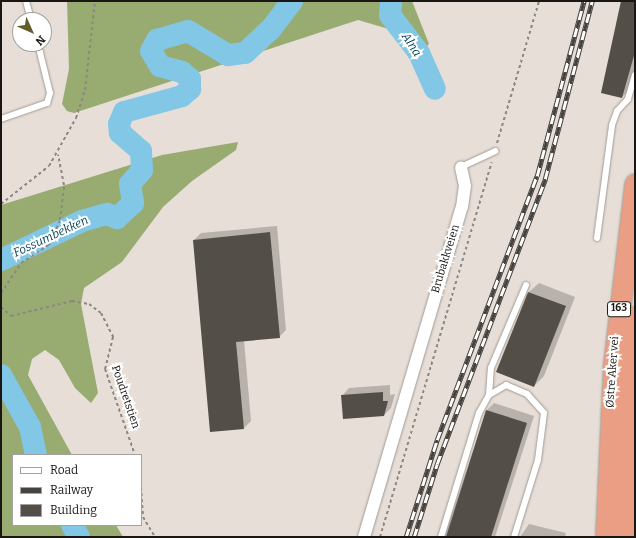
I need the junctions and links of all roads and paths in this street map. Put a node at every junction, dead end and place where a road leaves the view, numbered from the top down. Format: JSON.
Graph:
{"nodes":[{"id":1,"x":26,"y":1,"type":"edge"},
{"id":2,"x":95,"y":1,"type":"edge"},
{"id":3,"x":539,"y":1,"type":"edge"},
{"id":4,"x":29,"y":12,"type":"edge"},
{"id":5,"x":40,"y":52,"type":"edge"},
{"id":6,"x":635,"y":75,"type":"edge"},
{"id":7,"x":1,"y":119,"type":"edge"},
{"id":8,"x":495,"y":151,"type":"junction"},
{"id":9,"x":58,"y":155,"type":"junction"},
{"id":10,"x":461,"y":166,"type":"joint"},
{"id":11,"x":635,"y":184,"type":"edge"},
{"id":12,"x":1,"y":204,"type":"edge"},
{"id":13,"x":597,"y":238,"type":"dead end"},
{"id":14,"x":526,"y":285,"type":"dead end"},
{"id":15,"x":1,"y":293,"type":"edge"},
{"id":16,"x":1,"y":307,"type":"edge"},
{"id":17,"x":635,"y":317,"type":"edge"},
{"id":18,"x":489,"y":395,"type":"junction"},
{"id":19,"x":609,"y":435,"type":"junction"},
{"id":20,"x":135,"y":454,"type":"edge"},
{"id":21,"x":142,"y":517,"type":"edge"},
{"id":22,"x":154,"y":537,"type":"edge"},
{"id":23,"x":364,"y":537,"type":"edge"},
{"id":24,"x":380,"y":537,"type":"edge"},
{"id":25,"x":441,"y":537,"type":"edge"},
{"id":26,"x":514,"y":537,"type":"edge"},
{"id":27,"x":592,"y":537,"type":"edge"},
{"id":28,"x":606,"y":537,"type":"edge"},
{"id":29,"x":623,"y":537,"type":"edge"}],
"edges":[{"from":1,"to":4,"type":"lane"},
{"from":2,"to":9,"type":"path"},
{"from":3,"to":8,"type":"path"},
{"from":5,"to":7,"type":"lane"},
{"from":6,"to":13,"type":"lane"},
{"from":8,"to":10,"type":"lane","name":"Brubakkveien"},
{"from":8,"to":24,"type":"path"},
{"from":9,"to":12,"type":"path"},
{"from":9,"to":15,"type":"path"},
{"from":10,"to":23,"type":"street","name":"Brubakkveien"},
{"from":11,"to":19,"type":"highway","name":"Østre Aker vei","number":"163"},
{"from":14,"to":18,"type":"lane"},
{"from":16,"to":20,"type":"path","name":"Poudretstien"},
{"from":17,"to":29,"type":"highway","name":"Østre Aker vei","number":"163"},
{"from":18,"to":25,"type":"lane"},
{"from":18,"to":26,"type":"lane"},
{"from":19,"to":27,"type":"highway","number":"163"},
{"from":19,"to":28,"type":"highway","name":"Østre Aker vei","number":"163"},
{"from":21,"to":22,"type":"path"}]}
